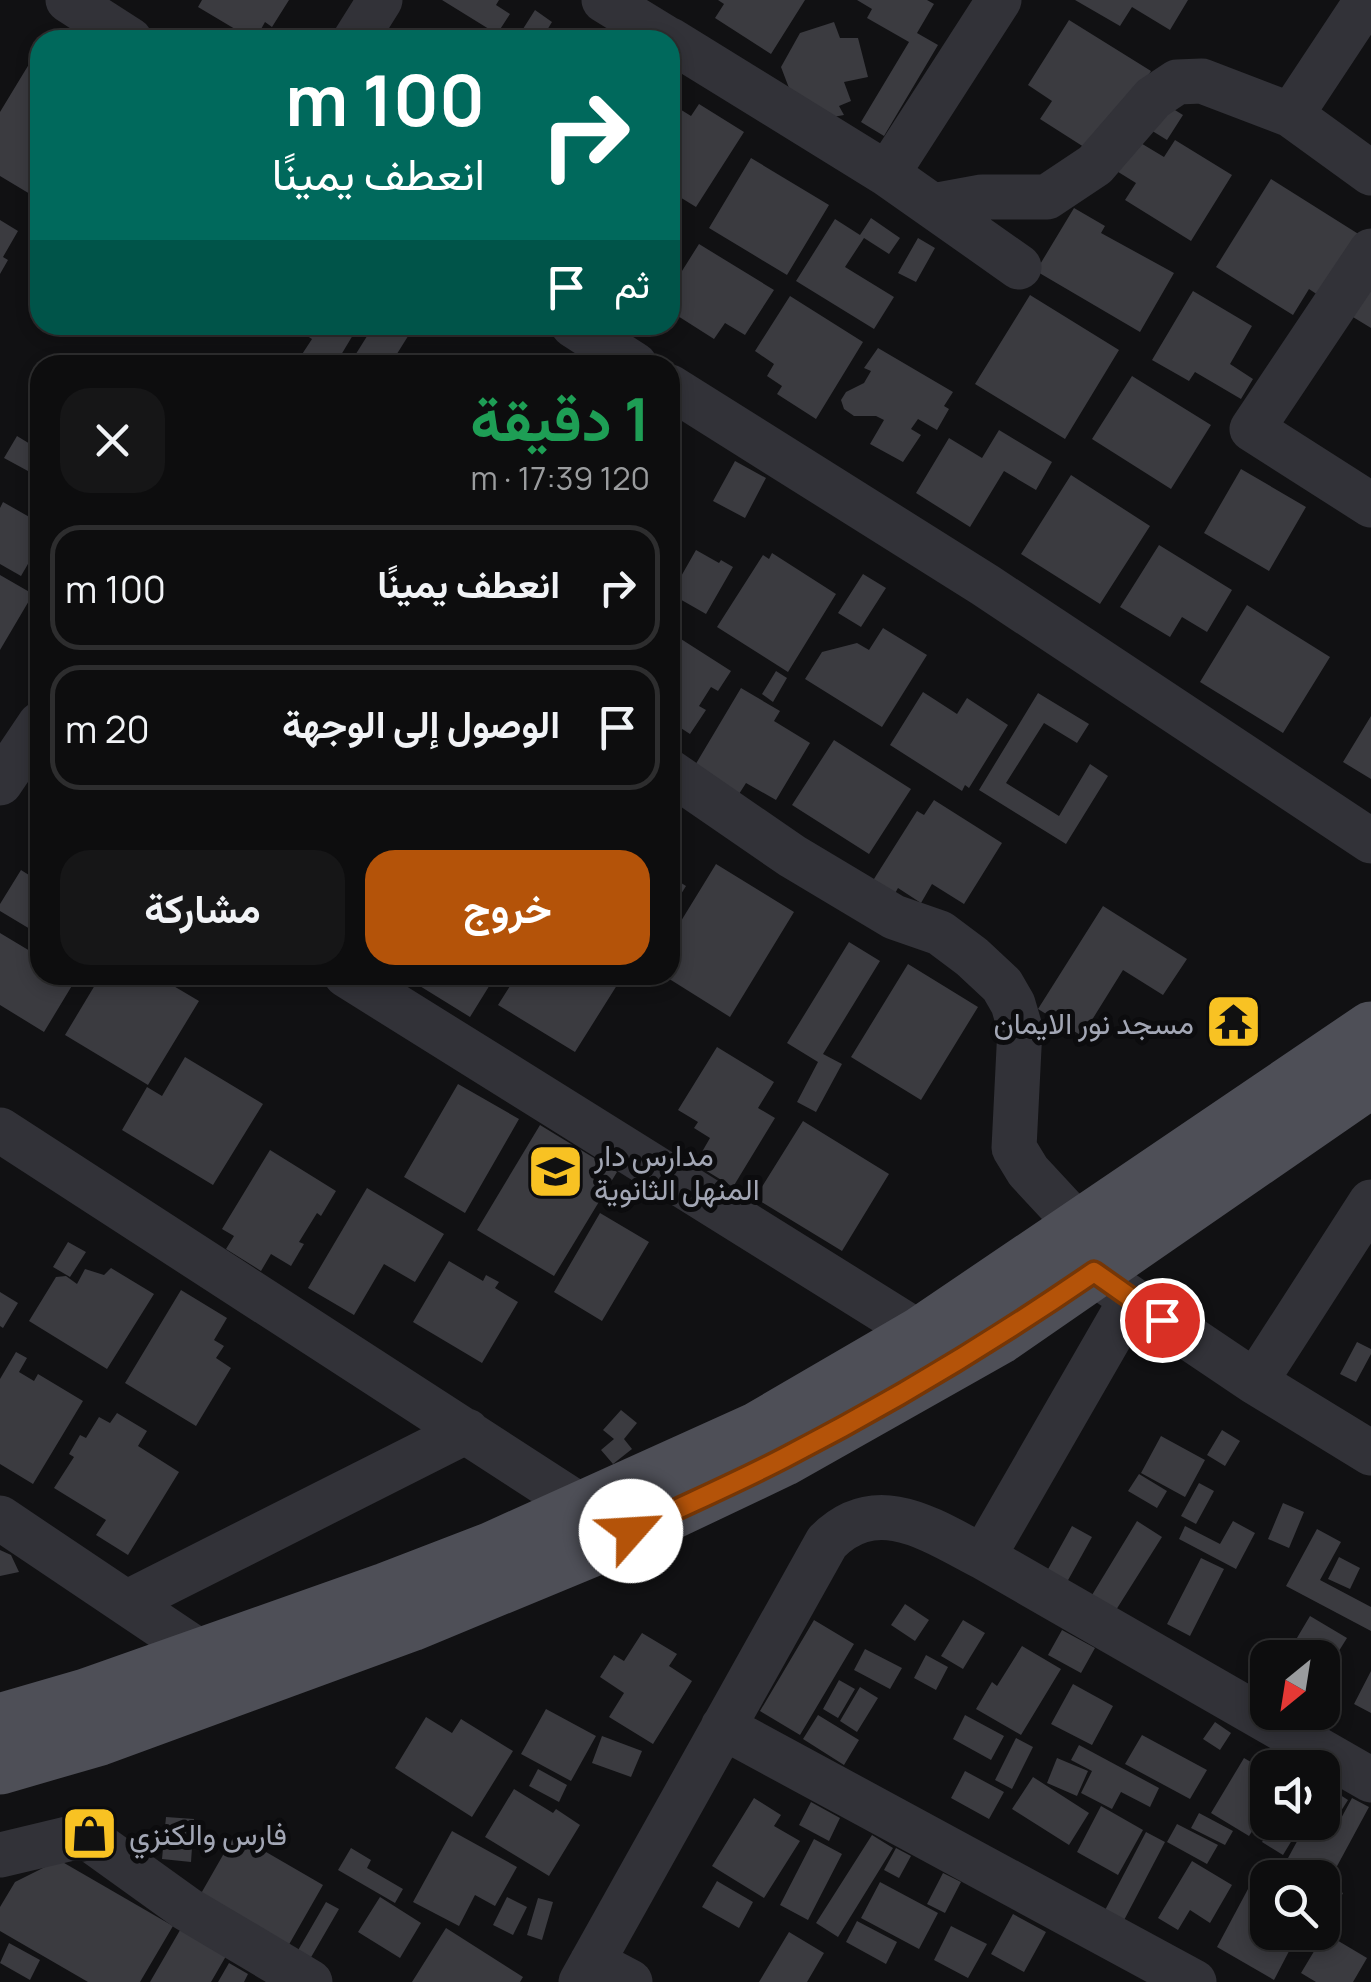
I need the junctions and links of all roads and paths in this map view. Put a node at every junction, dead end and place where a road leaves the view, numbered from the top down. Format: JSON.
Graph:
{"nodes":[{"id":1,"x":68,"y":0,"type":"edge"},
{"id":2,"x":380,"y":0,"type":"edge"},
{"id":3,"x":604,"y":0,"type":"edge"},
{"id":4,"x":999,"y":0,"type":"edge"},
{"id":5,"x":1367,"y":0,"type":"edge"},
{"id":6,"x":114,"y":30,"type":"edge"},
{"id":7,"x":361,"y":30,"type":"edge"},
{"id":8,"x":654,"y":30,"type":"edge"},
{"id":9,"x":680,"y":46,"type":"edge"},
{"id":10,"x":1291,"y":115,"type":"junction"},
{"id":11,"x":887,"y":174,"type":"junction"},
{"id":12,"x":1371,"y":174,"type":"edge"},
{"id":13,"x":933,"y":206,"type":"junction"},
{"id":14,"x":1371,"y":251,"type":"edge"},
{"id":15,"x":1019,"y":267,"type":"dead end"},
{"id":16,"x":588,"y":335,"type":"edge"},
{"id":17,"x":619,"y":355,"type":"edge"},
{"id":18,"x":680,"y":394,"type":"edge"},
{"id":19,"x":1371,"y":505,"type":"edge"},
{"id":20,"x":30,"y":738,"type":"edge"},
{"id":21,"x":680,"y":779,"type":"edge"},
{"id":22,"x":0,"y":782,"type":"edge"},
{"id":23,"x":1371,"y":841,"type":"edge"},
{"id":24,"x":362,"y":985,"type":"edge"},
{"id":25,"x":1371,"y":1029,"type":"edge"},
{"id":26,"x":1371,"y":1080,"type":"edge"},
{"id":27,"x":0,"y":1130,"type":"edge"},
{"id":28,"x":1371,"y":1202,"type":"edge"},
{"id":29,"x":1091,"y":1259,"type":"junction"},
{"id":30,"x":921,"y":1334,"type":"junction"},
{"id":31,"x":1255,"y":1382,"type":"junction"},
{"id":32,"x":467,"y":1432,"type":"junction"},
{"id":33,"x":1371,"y":1453,"type":"edge"},
{"id":34,"x":584,"y":1509,"type":"junction"},
{"id":35,"x":0,"y":1518,"type":"edge"},
{"id":36,"x":983,"y":1557,"type":"junction"},
{"id":37,"x":128,"y":1602,"type":"junction"},
{"id":38,"x":204,"y":1655,"type":"junction"},
{"id":39,"x":0,"y":1720,"type":"edge"},
{"id":40,"x":722,"y":1727,"type":"junction"},
{"id":41,"x":0,"y":1767,"type":"edge"},
{"id":42,"x":1371,"y":1780,"type":"edge"},
{"id":43,"x":0,"y":1855,"type":"edge"},
{"id":44,"x":601,"y":1975,"type":"edge"},
{"id":45,"x":310,"y":1982,"type":"edge"},
{"id":46,"x":1194,"y":1982,"type":"edge"}],
"edges":[{"from":1,"to":6,"type":"street"},
{"from":2,"to":7,"type":"street"},
{"from":3,"to":8,"type":"street"},
{"from":4,"to":11,"type":"street"},
{"from":5,"to":10,"type":"street"},
{"from":9,"to":11,"type":"street"},
{"from":10,"to":12,"type":"street"},
{"from":10,"to":13,"type":"street"},
{"from":11,"to":13,"type":"street"},
{"from":13,"to":15,"type":"street"},
{"from":14,"to":19,"type":"street"},
{"from":16,"to":17,"type":"street"},
{"from":18,"to":23,"type":"street"},
{"from":20,"to":22,"type":"street"},
{"from":21,"to":29,"type":"street"},
{"from":24,"to":30,"type":"street"},
{"from":25,"to":29,"type":"main road"},
{"from":26,"to":29,"type":"main road"},
{"from":27,"to":32,"type":"street"},
{"from":28,"to":31,"type":"street"},
{"from":29,"to":30,"type":"main road"},
{"from":29,"to":31,"type":"street"},
{"from":29,"to":36,"type":"street"},
{"from":29,"to":41,"type":"main road"},
{"from":30,"to":34,"type":"main road"},
{"from":31,"to":33,"type":"street"},
{"from":32,"to":34,"type":"street"},
{"from":32,"to":37,"type":"street"},
{"from":34,"to":38,"type":"main road"},
{"from":35,"to":37,"type":"street"},
{"from":36,"to":40,"type":"street"},
{"from":36,"to":42,"type":"street"},
{"from":37,"to":38,"type":"street"},
{"from":38,"to":39,"type":"main road"},
{"from":40,"to":44,"type":"street"},
{"from":40,"to":46,"type":"street"},
{"from":43,"to":45,"type":"street"}]}
